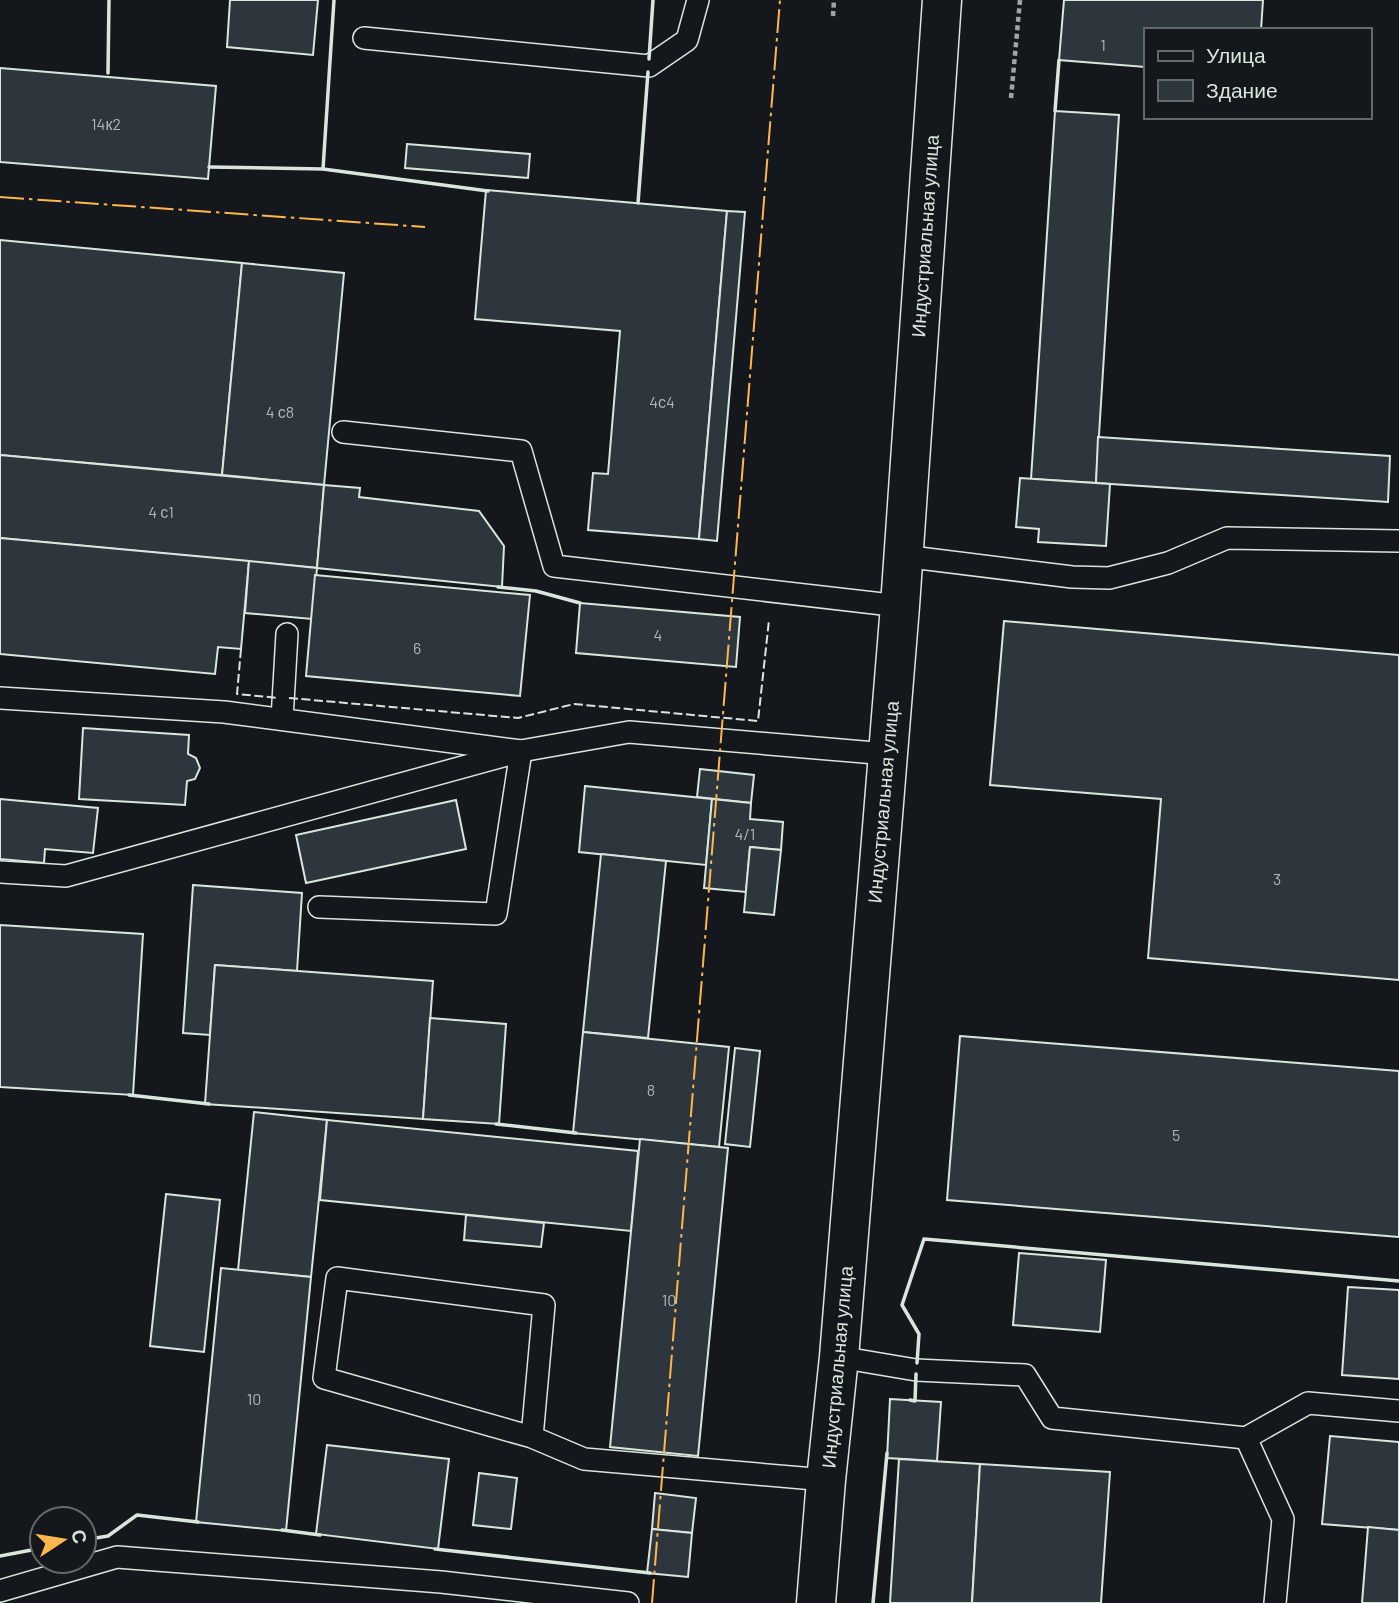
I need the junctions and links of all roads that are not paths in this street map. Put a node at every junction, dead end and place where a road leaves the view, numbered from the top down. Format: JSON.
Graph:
{"nodes":[{"id":1,"x":698,"y":0,"type":"edge"},
{"id":2,"x":942,"y":0,"type":"edge"},
{"id":3,"x":365,"y":38,"type":"dead end"},
{"id":4,"x":343,"y":432,"type":"dead end"},
{"id":5,"x":1399,"y":541,"type":"edge"},
{"id":6,"x":903,"y":556,"type":"junction"},
{"id":7,"x":900,"y":606,"type":"junction"},
{"id":8,"x":287,"y":634,"type":"dead end"},
{"id":9,"x":0,"y":698,"type":"edge"},
{"id":10,"x":282,"y":719,"type":"junction"},
{"id":11,"x":521,"y":751,"type":"junction"},
{"id":12,"x":887,"y":754,"type":"junction"},
{"id":13,"x":0,"y":872,"type":"edge"},
{"id":14,"x":319,"y":907,"type":"dead end"},
{"id":15,"x":839,"y":1357,"type":"junction"},
{"id":16,"x":1399,"y":1411,"type":"edge"},
{"id":17,"x":532,"y":1437,"type":"junction"},
{"id":18,"x":1246,"y":1438,"type":"junction"},
{"id":19,"x":826,"y":1480,"type":"junction"},
{"id":20,"x":0,"y":1591,"type":"edge"},
{"id":21,"x":582,"y":1601,"type":"edge"},
{"id":22,"x":628,"y":1603,"type":"edge"},
{"id":23,"x":816,"y":1603,"type":"edge"},
{"id":24,"x":1275,"y":1603,"type":"edge"}],
"edges":[{"from":1,"to":3,"type":"lane"},
{"from":2,"to":6,"type":"main road","name":"Индустриальная улица"},
{"from":4,"to":7,"type":"lane"},
{"from":5,"to":6,"type":"lane"},
{"from":6,"to":7,"type":"main road","name":"Индустриальная улица"},
{"from":7,"to":12,"type":"main road","name":"Индустриальная улица"},
{"from":8,"to":10,"type":"lane"},
{"from":9,"to":10,"type":"lane"},
{"from":10,"to":11,"type":"lane"},
{"from":11,"to":12,"type":"lane"},
{"from":11,"to":13,"type":"lane"},
{"from":11,"to":14,"type":"lane"},
{"from":12,"to":15,"type":"main road","name":"Индустриальная улица"},
{"from":15,"to":18,"type":"lane"},
{"from":15,"to":19,"type":"main road","name":"Индустриальная улица"},
{"from":16,"to":18,"type":"lane"},
{"from":17,"to":17,"type":"lane"},
{"from":17,"to":19,"type":"lane"},
{"from":18,"to":24,"type":"lane"},
{"from":19,"to":23,"type":"main road","name":"Индустриальная улица"},
{"from":20,"to":21,"type":"lane"},
{"from":21,"to":22,"type":"lane"}]}
